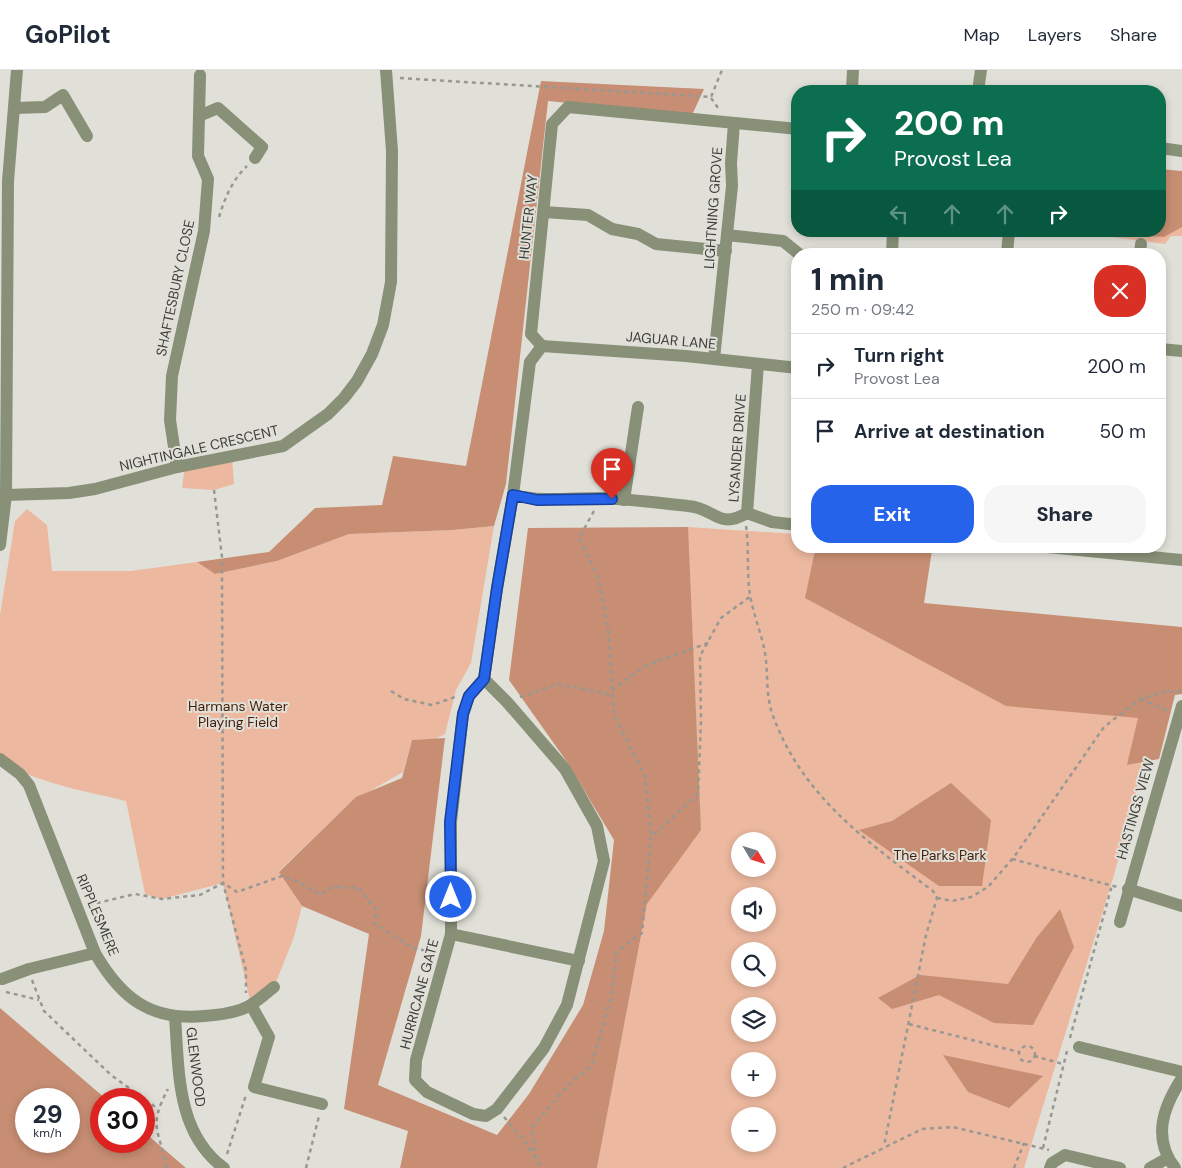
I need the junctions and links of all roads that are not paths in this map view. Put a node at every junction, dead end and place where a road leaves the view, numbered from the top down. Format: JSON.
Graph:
{"nodes":[{"id":1,"x":17,"y":70,"type":"edge"},
{"id":2,"x":853,"y":70,"type":"edge"},
{"id":3,"x":981,"y":70,"type":"edge"},
{"id":4,"x":200,"y":74,"type":"dead end"},
{"id":5,"x":387,"y":74,"type":"edge"},
{"id":6,"x":852,"y":85,"type":"edge"},
{"id":7,"x":979,"y":85,"type":"edge"},
{"id":8,"x":15,"y":108,"type":"junction"},
{"id":9,"x":199,"y":116,"type":"junction"},
{"id":10,"x":734,"y":123,"type":"junction"},
{"id":11,"x":791,"y":128,"type":"edge"},
{"id":12,"x":87,"y":136,"type":"dead end"},
{"id":13,"x":1166,"y":149,"type":"edge"},
{"id":14,"x":1182,"y":151,"type":"edge"},
{"id":15,"x":256,"y":158,"type":"road end"},
{"id":16,"x":544,"y":212,"type":"junction"},
{"id":17,"x":727,"y":234,"type":"junction"},
{"id":18,"x":792,"y":248,"type":"edge"},
{"id":19,"x":726,"y":251,"type":"junction"},
{"id":20,"x":542,"y":346,"type":"junction"},
{"id":21,"x":1166,"y":350,"type":"edge"},
{"id":22,"x":1182,"y":351,"type":"edge"},
{"id":23,"x":714,"y":359,"type":"junction"},
{"id":24,"x":758,"y":364,"type":"junction"},
{"id":25,"x":791,"y":367,"type":"edge"},
{"id":26,"x":4,"y":383,"type":"edge"},
{"id":27,"x":638,"y":406,"type":"dead end"},
{"id":28,"x":177,"y":468,"type":"junction"},
{"id":29,"x":6,"y":495,"type":"junction"},
{"id":30,"x":513,"y":495,"type":"junction"},
{"id":31,"x":624,"y":500,"type":"junction"},
{"id":32,"x":747,"y":513,"type":"junction"},
{"id":33,"x":791,"y":524,"type":"edge"},
{"id":34,"x":0,"y":545,"type":"edge"},
{"id":35,"x":1125,"y":553,"type":"edge"},
{"id":36,"x":1182,"y":560,"type":"edge"},
{"id":37,"x":484,"y":679,"type":"junction"},
{"id":38,"x":1180,"y":711,"type":"edge"},
{"id":39,"x":0,"y":759,"type":"edge"},
{"id":40,"x":1128,"y":889,"type":"junction"},
{"id":41,"x":1182,"y":906,"type":"edge"},
{"id":42,"x":1120,"y":922,"type":"dead end"},
{"id":43,"x":451,"y":934,"type":"junction"},
{"id":44,"x":96,"y":953,"type":"junction"},
{"id":45,"x":580,"y":961,"type":"junction"},
{"id":46,"x":1,"y":985,"type":"edge"},
{"id":47,"x":274,"y":987,"type":"dead end"},
{"id":48,"x":249,"y":1006,"type":"junction"},
{"id":49,"x":175,"y":1017,"type":"junction"},
{"id":50,"x":1079,"y":1047,"type":"dead end"},
{"id":51,"x":1182,"y":1072,"type":"edge"},
{"id":52,"x":1182,"y":1078,"type":"edge"},
{"id":53,"x":322,"y":1104,"type":"road end"},
{"id":54,"x":1172,"y":1163,"type":"edge"},
{"id":55,"x":224,"y":1167,"type":"edge"},
{"id":56,"x":1050,"y":1168,"type":"edge"},
{"id":57,"x":1120,"y":1168,"type":"edge"},
{"id":58,"x":1150,"y":1168,"type":"edge"}],
"edges":[{"from":1,"to":8,"type":"street"},
{"from":2,"to":6,"type":"street"},
{"from":3,"to":7,"type":"street"},
{"from":4,"to":9,"type":"street","name":"SHAFTESBURY CLOSE"},
{"from":5,"to":28,"type":"street","name":"NIGHTINGALE CRESCENT"},
{"from":8,"to":12,"type":"street"},
{"from":8,"to":26,"type":"street"},
{"from":9,"to":15,"type":"street"},
{"from":9,"to":28,"type":"street","name":"SHAFTESBURY CLOSE"},
{"from":10,"to":11,"type":"street"},
{"from":10,"to":16,"type":"street","name":"HUNTER WAY"},
{"from":10,"to":17,"type":"street","name":"LIGHTNING GROVE"},
{"from":13,"to":14,"type":"street"},
{"from":16,"to":19,"type":"street"},
{"from":16,"to":20,"type":"street","name":"HUNTER WAY"},
{"from":17,"to":18,"type":"street"},
{"from":17,"to":19,"type":"street","name":"LIGHTNING GROVE"},
{"from":19,"to":23,"type":"street","name":"LIGHTNING GROVE"},
{"from":20,"to":23,"type":"street","name":"JAGUAR LANE"},
{"from":20,"to":30,"type":"street"},
{"from":21,"to":22,"type":"street"},
{"from":23,"to":24,"type":"street","name":"JAGUAR LANE"},
{"from":24,"to":25,"type":"street","name":"JAGUAR LANE"},
{"from":24,"to":32,"type":"street","name":"LYSANDER DRIVE"},
{"from":26,"to":29,"type":"street"},
{"from":27,"to":31,"type":"street"},
{"from":28,"to":29,"type":"street","name":"NIGHTINGALE CRESCENT"},
{"from":29,"to":34,"type":"street"},
{"from":30,"to":31,"type":"street"},
{"from":30,"to":37,"type":"street"},
{"from":31,"to":32,"type":"street"},
{"from":32,"to":33,"type":"street","name":"LYSANDER DRIVE"},
{"from":35,"to":36,"type":"street"},
{"from":37,"to":43,"type":"street","name":"HURRICANE GATE"},
{"from":37,"to":45,"type":"street"},
{"from":38,"to":40,"type":"street","name":"HASTINGS VIEW"},
{"from":39,"to":44,"type":"street","name":"RIPPLESMERE"},
{"from":40,"to":41,"type":"street"},
{"from":40,"to":42,"type":"street","name":"HASTINGS VIEW"},
{"from":43,"to":45,"type":"street"},
{"from":43,"to":45,"type":"street","name":"HURRICANE GATE"},
{"from":44,"to":46,"type":"street"},
{"from":44,"to":49,"type":"street","name":"RIPPLESMERE"},
{"from":47,"to":48,"type":"street","name":"RIPPLESMERE"},
{"from":48,"to":49,"type":"street","name":"RIPPLESMERE"},
{"from":48,"to":53,"type":"street"},
{"from":49,"to":55,"type":"street","name":"GLENWOOD"},
{"from":50,"to":51,"type":"street"},
{"from":52,"to":54,"type":"street"},
{"from":54,"to":58,"type":"street"},
{"from":56,"to":57,"type":"street"}]}
